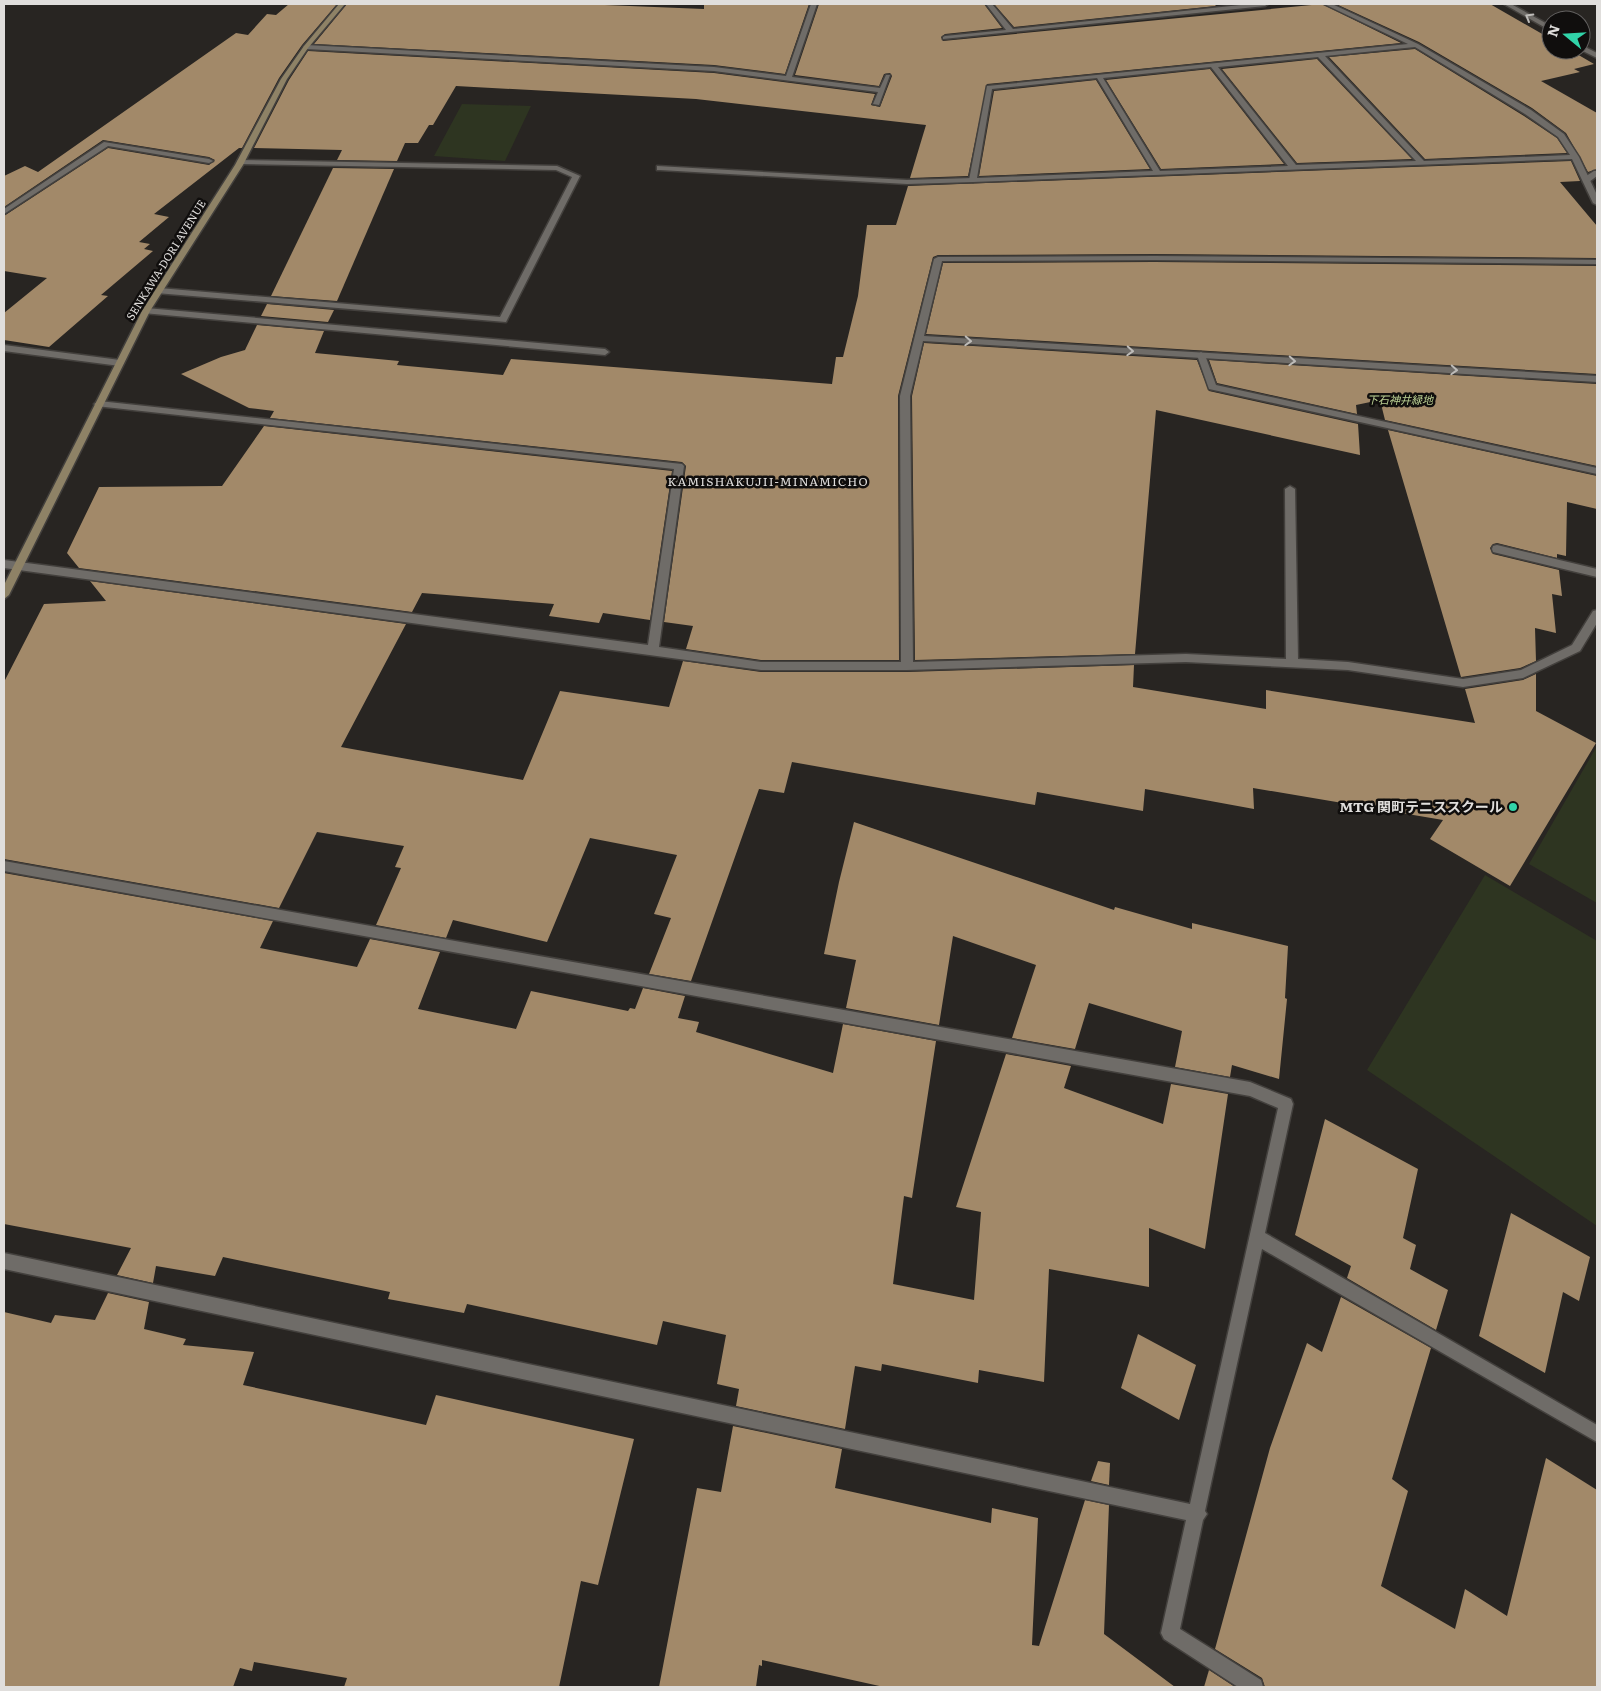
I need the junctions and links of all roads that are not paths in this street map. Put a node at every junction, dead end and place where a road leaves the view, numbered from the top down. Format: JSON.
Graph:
{"nodes":[{"id":1,"x":342,"y":4,"type":"edge"},
{"id":2,"x":814,"y":4,"type":"edge"},
{"id":3,"x":989,"y":4,"type":"edge"},
{"id":4,"x":1265,"y":4,"type":"edge"},
{"id":5,"x":1327,"y":4,"type":"edge"},
{"id":6,"x":1507,"y":4,"type":"edge"},
{"id":7,"x":1541,"y":23,"type":"edge"},
{"id":8,"x":1011,"y":31,"type":"junction"},
{"id":9,"x":945,"y":38,"type":"dead end"},
{"id":10,"x":1416,"y":45,"type":"junction"},
{"id":11,"x":306,"y":48,"type":"junction"},
{"id":12,"x":1319,"y":54,"type":"junction"},
{"id":13,"x":1214,"y":65,"type":"junction"},
{"id":14,"x":888,"y":76,"type":"dead end"},
{"id":15,"x":1099,"y":76,"type":"junction"},
{"id":16,"x":788,"y":79,"type":"junction"},
{"id":17,"x":883,"y":90,"type":"junction"},
{"id":18,"x":877,"y":104,"type":"dead end"},
{"id":19,"x":1575,"y":156,"type":"junction"},
{"id":20,"x":208,"y":161,"type":"dead end"},
{"id":21,"x":241,"y":162,"type":"junction"},
{"id":22,"x":1422,"y":162,"type":"junction"},
{"id":23,"x":660,"y":168,"type":"dead end"},
{"id":24,"x":1293,"y":168,"type":"junction"},
{"id":25,"x":1158,"y":173,"type":"junction"},
{"id":26,"x":1597,"y":173,"type":"edge"},
{"id":27,"x":973,"y":180,"type":"junction"},
{"id":28,"x":1586,"y":180,"type":"junction"},
{"id":29,"x":1597,"y":204,"type":"edge"},
{"id":30,"x":4,"y":212,"type":"edge"},
{"id":31,"x":1597,"y":262,"type":"edge"},
{"id":32,"x":159,"y":291,"type":"junction"},
{"id":33,"x":146,"y":311,"type":"junction"},
{"id":34,"x":919,"y":338,"type":"junction"},
{"id":35,"x":4,"y":348,"type":"edge"},
{"id":36,"x":605,"y":352,"type":"dead end"},
{"id":37,"x":1201,"y":355,"type":"junction"},
{"id":38,"x":120,"y":363,"type":"junction"},
{"id":39,"x":1597,"y":379,"type":"edge"},
{"id":40,"x":99,"y":404,"type":"junction"},
{"id":41,"x":1597,"y":471,"type":"edge"},
{"id":42,"x":1290,"y":489,"type":"dead end"},
{"id":43,"x":1497,"y":549,"type":"dead end"},
{"id":44,"x":4,"y":564,"type":"edge"},
{"id":45,"x":19,"y":565,"type":"junction"},
{"id":46,"x":1597,"y":573,"type":"edge"},
{"id":47,"x":4,"y":595,"type":"edge"},
{"id":48,"x":1597,"y":614,"type":"edge"},
{"id":49,"x":653,"y":650,"type":"junction"},
{"id":50,"x":1292,"y":664,"type":"junction"},
{"id":51,"x":907,"y":666,"type":"junction"},
{"id":52,"x":4,"y":866,"type":"edge"},
{"id":53,"x":1257,"y":1237,"type":"junction"},
{"id":54,"x":4,"y":1261,"type":"edge"},
{"id":55,"x":1597,"y":1434,"type":"edge"},
{"id":56,"x":1198,"y":1514,"type":"junction"},
{"id":57,"x":1254,"y":1687,"type":"edge"}],
"edges":[{"from":1,"to":11,"type":"main road","name":"SENKAWA-DORI AVENUE"},
{"from":2,"to":16,"type":"street"},
{"from":3,"to":8,"type":"street"},
{"from":4,"to":8,"type":"street"},
{"from":5,"to":10,"type":"street"},
{"from":7,"to":6,"type":"street","one_way":true},
{"from":8,"to":9,"type":"street"},
{"from":10,"to":12,"type":"street"},
{"from":10,"to":19,"type":"street"},
{"from":11,"to":16,"type":"street"},
{"from":11,"to":21,"type":"main road","name":"SENKAWA-DORI AVENUE"},
{"from":12,"to":13,"type":"street"},
{"from":12,"to":22,"type":"street"},
{"from":13,"to":15,"type":"street"},
{"from":13,"to":24,"type":"street"},
{"from":14,"to":17,"type":"street"},
{"from":15,"to":25,"type":"street"},
{"from":15,"to":27,"type":"street"},
{"from":16,"to":17,"type":"street"},
{"from":17,"to":18,"type":"street"},
{"from":19,"to":22,"type":"street"},
{"from":19,"to":28,"type":"street"},
{"from":20,"to":30,"type":"street"},
{"from":21,"to":32,"type":"main road","name":"SENKAWA-DORI AVENUE"},
{"from":21,"to":32,"type":"street"},
{"from":22,"to":24,"type":"street"},
{"from":23,"to":27,"type":"street"},
{"from":24,"to":25,"type":"street"},
{"from":25,"to":27,"type":"street"},
{"from":26,"to":28,"type":"street"},
{"from":28,"to":29,"type":"street"},
{"from":31,"to":34,"type":"street"},
{"from":32,"to":33,"type":"main road","name":"SENKAWA-DORI AVENUE"},
{"from":33,"to":36,"type":"street"},
{"from":33,"to":38,"type":"main road","name":"SENKAWA-DORI AVENUE"},
{"from":34,"to":37,"type":"street","one_way":true},
{"from":34,"to":51,"type":"street"},
{"from":35,"to":38,"type":"street"},
{"from":37,"to":39,"type":"street","one_way":true},
{"from":37,"to":41,"type":"street"},
{"from":38,"to":40,"type":"main road","name":"SENKAWA-DORI AVENUE"},
{"from":40,"to":45,"type":"main road","name":"SENKAWA-DORI AVENUE"},
{"from":40,"to":49,"type":"street"},
{"from":42,"to":50,"type":"street"},
{"from":43,"to":46,"type":"street"},
{"from":44,"to":45,"type":"street"},
{"from":45,"to":47,"type":"main road","name":"SENKAWA-DORI AVENUE"},
{"from":45,"to":49,"type":"street"},
{"from":48,"to":50,"type":"street"},
{"from":49,"to":51,"type":"street"},
{"from":50,"to":51,"type":"street"},
{"from":52,"to":53,"type":"street"},
{"from":53,"to":55,"type":"street"},
{"from":53,"to":56,"type":"street"},
{"from":54,"to":56,"type":"street"},
{"from":56,"to":57,"type":"street"}]}
